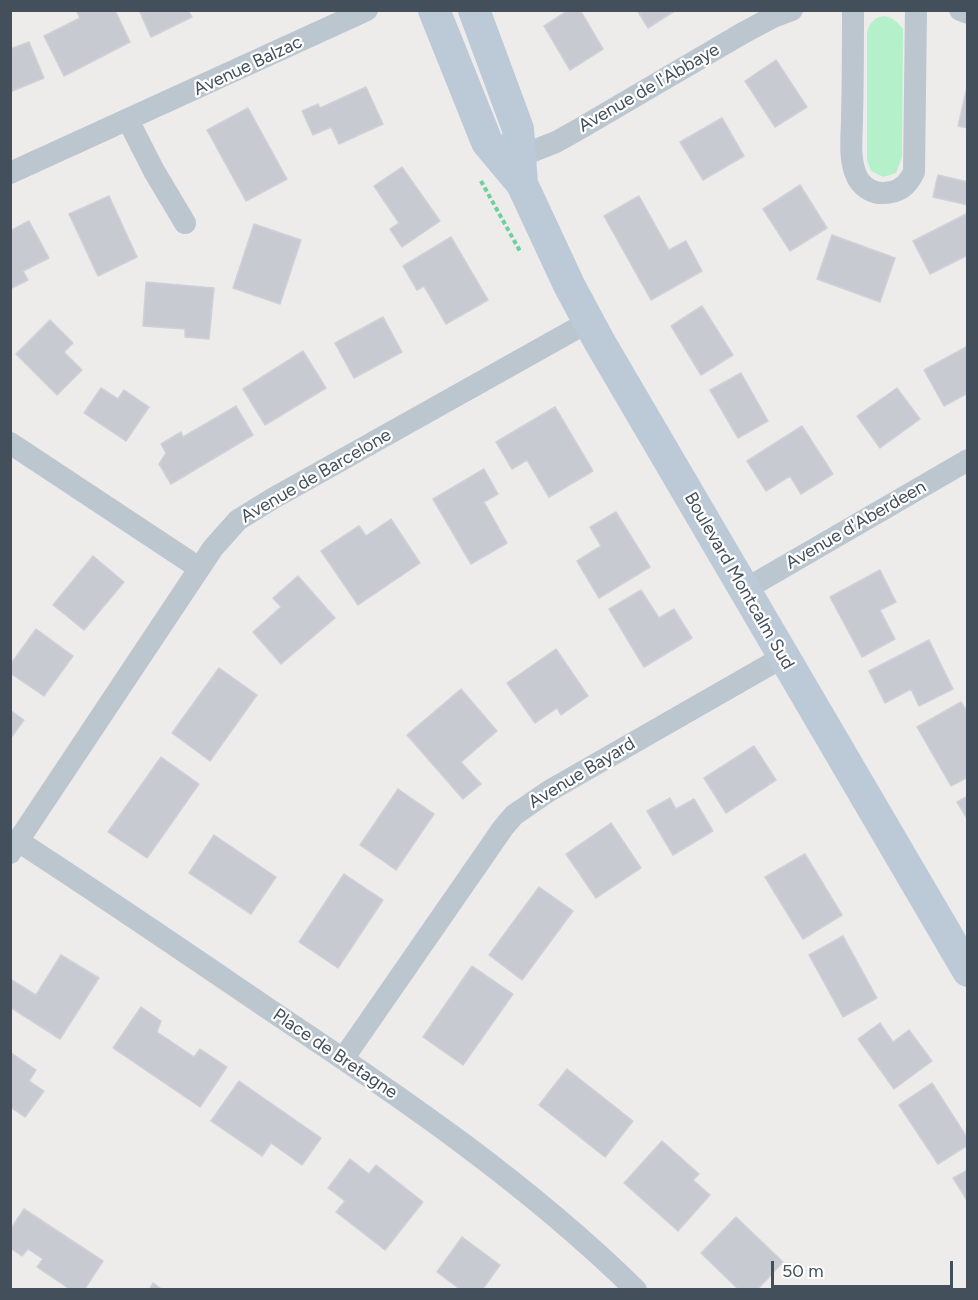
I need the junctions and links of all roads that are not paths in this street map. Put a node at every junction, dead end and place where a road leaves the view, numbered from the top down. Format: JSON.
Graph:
{"nodes":[{"id":1,"x":367,"y":10,"type":"edge"},
{"id":2,"x":434,"y":10,"type":"edge"},
{"id":3,"x":474,"y":10,"type":"edge"},
{"id":4,"x":792,"y":10,"type":"edge"},
{"id":5,"x":853,"y":10,"type":"edge"},
{"id":6,"x":916,"y":10,"type":"edge"},
{"id":7,"x":960,"y":10,"type":"edge"},
{"id":8,"x":968,"y":13,"type":"edge"},
{"id":9,"x":128,"y":120,"type":"junction"},
{"id":10,"x":515,"y":168,"type":"junction"},
{"id":11,"x":10,"y":173,"type":"edge"},
{"id":12,"x":184,"y":222,"type":"dead end"},
{"id":13,"x":588,"y":322,"type":"junction"},
{"id":14,"x":10,"y":443,"type":"edge"},
{"id":15,"x":968,"y":460,"type":"edge"},
{"id":16,"x":200,"y":568,"type":"junction"},
{"id":17,"x":744,"y":590,"type":"junction"},
{"id":18,"x":783,"y":657,"type":"junction"},
{"id":19,"x":14,"y":847,"type":"edge"},
{"id":20,"x":968,"y":971,"type":"edge"},
{"id":21,"x":344,"y":1059,"type":"junction"},
{"id":22,"x":636,"y":1290,"type":"edge"}],
"edges":[{"from":1,"to":9,"type":"street","name":"Avenue Balzac"},
{"from":2,"to":10,"type":"street","name":"Boulevard Montcalm Sud"},
{"from":3,"to":10,"type":"street","name":"Boulevard Montcalm Sud"},
{"from":4,"to":10,"type":"street","name":"Avenue de l'Abbaye"},
{"from":5,"to":6,"type":"street"},
{"from":7,"to":8,"type":"street"},
{"from":9,"to":11,"type":"street","name":"Avenue Balzac"},
{"from":9,"to":12,"type":"street"},
{"from":10,"to":13,"type":"street","name":"Boulevard Montcalm Sud"},
{"from":13,"to":16,"type":"street","name":"Avenue de Barcelone"},
{"from":13,"to":17,"type":"street","name":"Boulevard Montcalm Sud"},
{"from":14,"to":16,"type":"street"},
{"from":15,"to":17,"type":"street","name":"Avenue d'Aberdeen"},
{"from":16,"to":19,"type":"street","name":"Avenue de Barcelone"},
{"from":17,"to":18,"type":"street","name":"Boulevard Montcalm Sud"},
{"from":18,"to":20,"type":"street","name":"Boulevard Montcalm Sud"},
{"from":18,"to":21,"type":"street","name":"Avenue Bayard"},
{"from":19,"to":21,"type":"street","name":"Place de Bretagne"},
{"from":21,"to":22,"type":"street","name":"Place de Bretagne"}]}
